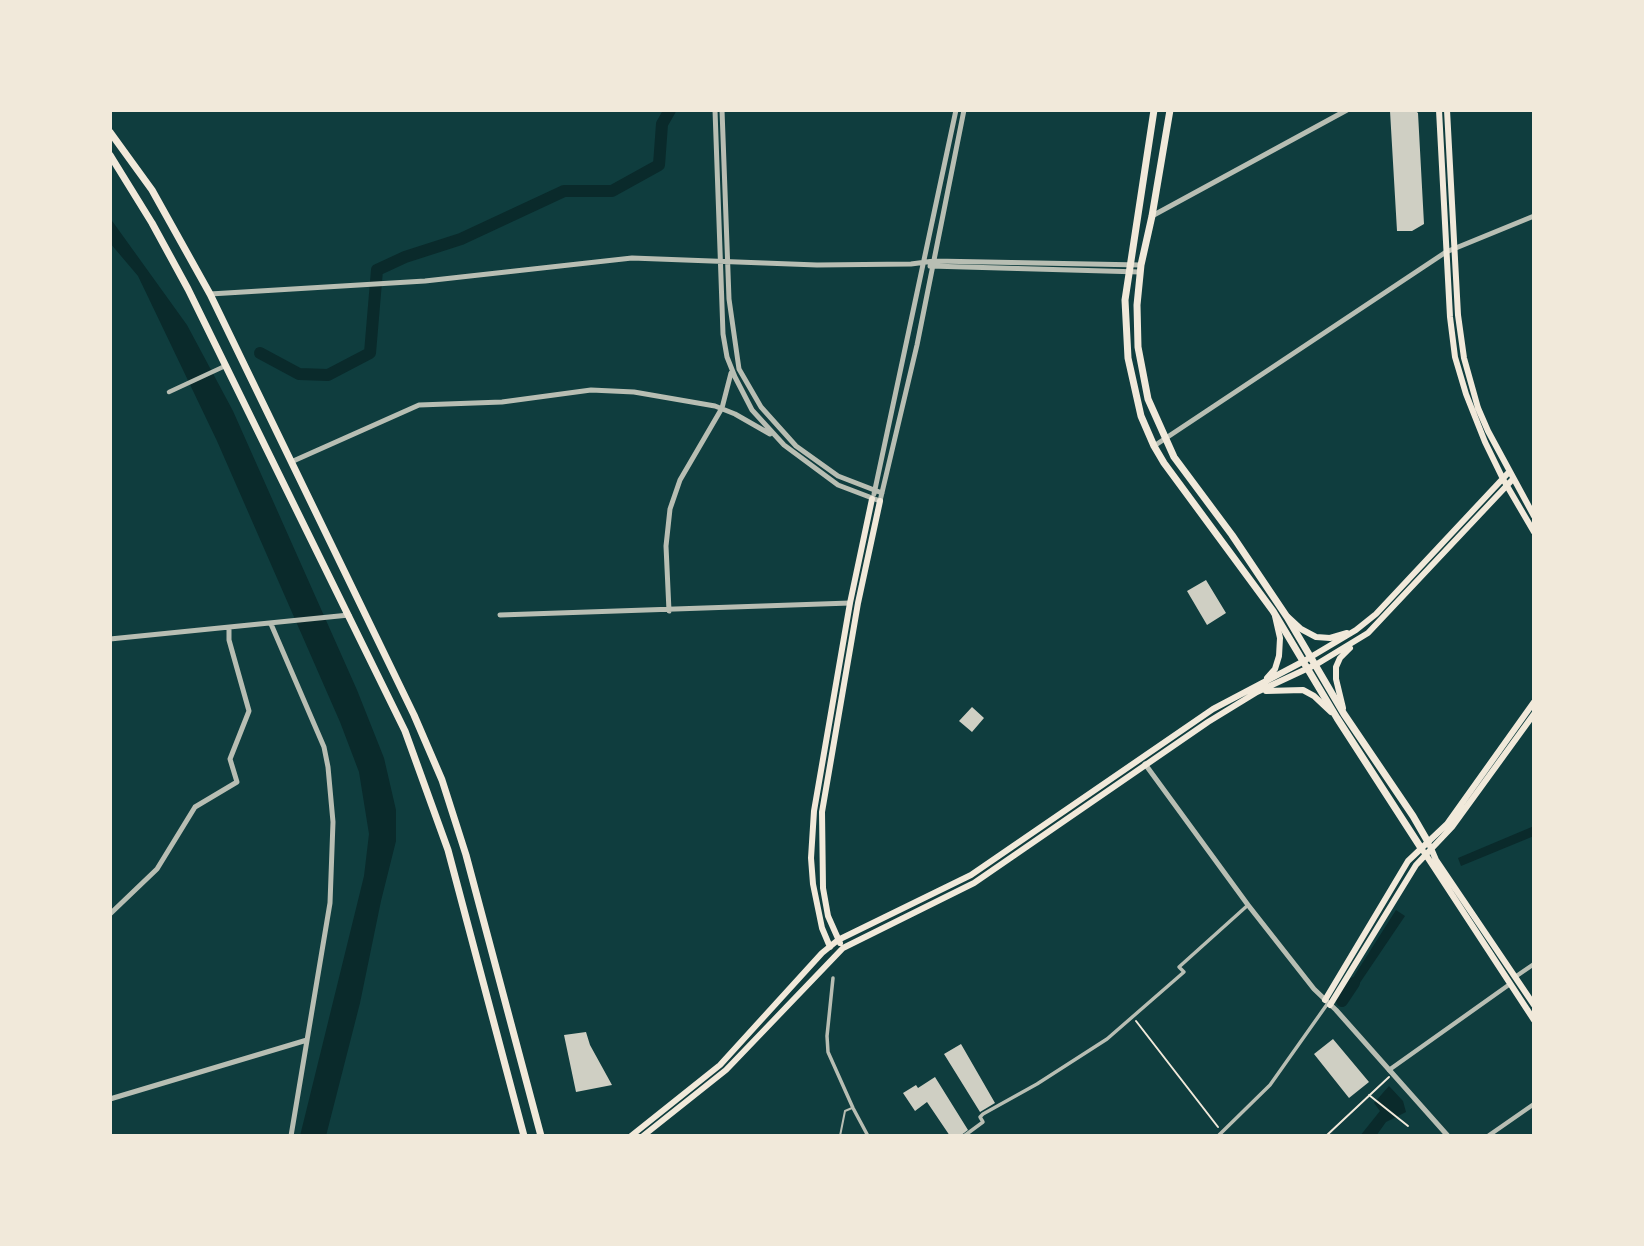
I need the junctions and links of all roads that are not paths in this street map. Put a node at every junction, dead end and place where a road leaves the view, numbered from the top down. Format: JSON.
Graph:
{"nodes":[{"id":1,"x":715,"y":110,"type":"edge"},
{"id":2,"x":722,"y":110,"type":"edge"},
{"id":3,"x":956,"y":110,"type":"edge"},
{"id":4,"x":964,"y":110,"type":"edge"},
{"id":5,"x":1154,"y":110,"type":"edge"},
{"id":6,"x":1170,"y":110,"type":"edge"},
{"id":7,"x":1347,"y":110,"type":"edge"},
{"id":8,"x":1439,"y":110,"type":"edge"},
{"id":9,"x":1447,"y":110,"type":"edge"},
{"id":10,"x":110,"y":132,"type":"edge"},
{"id":11,"x":110,"y":156,"type":"edge"},
{"id":12,"x":1152,"y":216,"type":"junction"},
{"id":13,"x":1534,"y":216,"type":"edge"},
{"id":14,"x":1455,"y":247,"type":"junction"},
{"id":15,"x":1446,"y":252,"type":"junction"},
{"id":16,"x":719,"y":260,"type":"junction"},
{"id":17,"x":727,"y":260,"type":"junction"},
{"id":18,"x":923,"y":264,"type":"junction"},
{"id":19,"x":933,"y":264,"type":"junction"},
{"id":20,"x":1129,"y":268,"type":"junction"},
{"id":21,"x":1140,"y":269,"type":"junction"},
{"id":22,"x":210,"y":294,"type":"junction"},
{"id":23,"x":729,"y":364,"type":"junction"},
{"id":24,"x":226,"y":365,"type":"junction"},
{"id":25,"x":169,"y":392,"type":"dead end"},
{"id":26,"x":722,"y":408,"type":"junction"},
{"id":27,"x":775,"y":437,"type":"junction"},
{"id":28,"x":1164,"y":440,"type":"junction"},
{"id":29,"x":1154,"y":446,"type":"junction"},
{"id":30,"x":291,"y":462,"type":"junction"},
{"id":31,"x":1509,"y":472,"type":"junction"},
{"id":32,"x":1503,"y":479,"type":"junction"},
{"id":33,"x":1513,"y":479,"type":"junction"},
{"id":34,"x":1507,"y":486,"type":"junction"},
{"id":35,"x":876,"y":497,"type":"junction"},
{"id":36,"x":1534,"y":516,"type":"edge"},
{"id":37,"x":1534,"y":532,"type":"edge"},
{"id":38,"x":850,"y":603,"type":"junction"},
{"id":39,"x":668,"y":611,"type":"junction"},
{"id":40,"x":1273,"y":611,"type":"junction"},
{"id":41,"x":349,"y":615,"type":"junction"},
{"id":42,"x":500,"y":615,"type":"dead end"},
{"id":43,"x":1287,"y":617,"type":"junction"},
{"id":44,"x":271,"y":624,"type":"junction"},
{"id":45,"x":229,"y":629,"type":"junction"},
{"id":46,"x":1356,"y":630,"type":"junction"},
{"id":47,"x":110,"y":639,"type":"edge"},
{"id":48,"x":1361,"y":639,"type":"junction"},
{"id":49,"x":1312,"y":657,"type":"junction"},
{"id":50,"x":1317,"y":664,"type":"junction"},
{"id":51,"x":1306,"y":665,"type":"junction"},
{"id":52,"x":1266,"y":680,"type":"junction"},
{"id":53,"x":1257,"y":692,"type":"junction"},
{"id":54,"x":1534,"y":702,"type":"edge"},
{"id":55,"x":1534,"y":714,"type":"edge"},
{"id":56,"x":1340,"y":716,"type":"junction"},
{"id":57,"x":1145,"y":764,"type":"junction"},
{"id":58,"x":1426,"y":848,"type":"junction"},
{"id":59,"x":1248,"y":905,"type":"junction"},
{"id":60,"x":110,"y":914,"type":"edge"},
{"id":61,"x":838,"y":940,"type":"junction"},
{"id":62,"x":829,"y":946,"type":"junction"},
{"id":63,"x":843,"y":948,"type":"junction"},
{"id":64,"x":834,"y":955,"type":"junction"},
{"id":65,"x":1534,"y":964,"type":"edge"},
{"id":66,"x":1515,"y":976,"type":"junction"},
{"id":67,"x":833,"y":978,"type":"dead end"},
{"id":68,"x":1510,"y":984,"type":"junction"},
{"id":69,"x":1328,"y":1002,"type":"junction"},
{"id":70,"x":1534,"y":1006,"type":"edge"},
{"id":71,"x":1534,"y":1020,"type":"edge"},
{"id":72,"x":307,"y":1040,"type":"junction"},
{"id":73,"x":1391,"y":1072,"type":"junction"},
{"id":74,"x":110,"y":1099,"type":"edge"},
{"id":75,"x":1534,"y":1104,"type":"edge"},
{"id":76,"x":853,"y":1108,"type":"junction"},
{"id":77,"x":1221,"y":1134,"type":"edge"},
{"id":78,"x":291,"y":1136,"type":"edge"},
{"id":79,"x":524,"y":1136,"type":"edge"},
{"id":80,"x":541,"y":1136,"type":"edge"},
{"id":81,"x":631,"y":1136,"type":"edge"},
{"id":82,"x":643,"y":1136,"type":"edge"},
{"id":83,"x":840,"y":1136,"type":"edge"},
{"id":84,"x":868,"y":1136,"type":"edge"},
{"id":85,"x":964,"y":1136,"type":"edge"},
{"id":86,"x":1448,"y":1136,"type":"edge"},
{"id":87,"x":1488,"y":1136,"type":"edge"}],
"edges":[{"from":1,"to":16,"type":"street"},
{"from":2,"to":17,"type":"street"},
{"from":3,"to":18,"type":"street"},
{"from":4,"to":19,"type":"street"},
{"from":5,"to":20,"type":"main road"},
{"from":6,"to":12,"type":"main road"},
{"from":7,"to":12,"type":"street"},
{"from":8,"to":15,"type":"main road"},
{"from":9,"to":14,"type":"main road"},
{"from":10,"to":22,"type":"main road"},
{"from":11,"to":24,"type":"main road"},
{"from":12,"to":21,"type":"main road"},
{"from":13,"to":14,"type":"street"},
{"from":14,"to":15,"type":"street"},
{"from":14,"to":31,"type":"main road"},
{"from":15,"to":28,"type":"street"},
{"from":15,"to":32,"type":"main road"},
{"from":16,"to":17,"type":"street"},
{"from":16,"to":22,"type":"street"},
{"from":16,"to":23,"type":"street"},
{"from":17,"to":18,"type":"street"},
{"from":17,"to":35,"type":"street"},
{"from":18,"to":19,"type":"street"},
{"from":18,"to":35,"type":"street"},
{"from":19,"to":20,"type":"street"},
{"from":19,"to":35,"type":"street"},
{"from":20,"to":21,"type":"street"},
{"from":20,"to":29,"type":"main road"},
{"from":21,"to":28,"type":"main road"},
{"from":22,"to":30,"type":"main road"},
{"from":23,"to":26,"type":"street"},
{"from":23,"to":27,"type":"street"},
{"from":24,"to":25,"type":"street"},
{"from":24,"to":41,"type":"main road"},
{"from":26,"to":27,"type":"street"},
{"from":26,"to":30,"type":"street"},
{"from":26,"to":39,"type":"street"},
{"from":27,"to":35,"type":"street"},
{"from":28,"to":29,"type":"street"},
{"from":28,"to":43,"type":"main road"},
{"from":29,"to":40,"type":"main road"},
{"from":30,"to":80,"type":"main road"},
{"from":31,"to":32,"type":"main road"},
{"from":31,"to":33,"type":"main road"},
{"from":32,"to":34,"type":"main road"},
{"from":32,"to":46,"type":"main road"},
{"from":33,"to":34,"type":"main road"},
{"from":33,"to":36,"type":"main road"},
{"from":34,"to":37,"type":"main road"},
{"from":34,"to":48,"type":"main road"},
{"from":35,"to":38,"type":"main road"},
{"from":35,"to":61,"type":"main road"},
{"from":38,"to":39,"type":"street"},
{"from":38,"to":62,"type":"main road"},
{"from":39,"to":42,"type":"street"},
{"from":40,"to":51,"type":"main road"},
{"from":40,"to":52,"type":"main road"},
{"from":41,"to":44,"type":"street"},
{"from":41,"to":79,"type":"main road"},
{"from":43,"to":46,"type":"main road"},
{"from":43,"to":49,"type":"main road"},
{"from":44,"to":45,"type":"street"},
{"from":44,"to":72,"type":"street"},
{"from":45,"to":47,"type":"street"},
{"from":45,"to":60,"type":"street"},
{"from":46,"to":49,"type":"main road"},
{"from":48,"to":50,"type":"main road"},
{"from":48,"to":56,"type":"main road"},
{"from":49,"to":50,"type":"main road"},
{"from":49,"to":51,"type":"main road"},
{"from":50,"to":51,"type":"main road"},
{"from":50,"to":56,"type":"main road"},
{"from":51,"to":52,"type":"main road"},
{"from":51,"to":53,"type":"main road"},
{"from":51,"to":56,"type":"main road"},
{"from":52,"to":61,"type":"main road"},
{"from":53,"to":56,"type":"main road"},
{"from":53,"to":57,"type":"main road"},
{"from":54,"to":58,"type":"main road"},
{"from":55,"to":58,"type":"main road"},
{"from":56,"to":58,"type":"main road"},
{"from":57,"to":59,"type":"street"},
{"from":57,"to":63,"type":"main road"},
{"from":58,"to":66,"type":"main road"},
{"from":58,"to":68,"type":"main road"},
{"from":58,"to":69,"type":"main road"},
{"from":59,"to":69,"type":"street"},
{"from":59,"to":85,"type":"street"},
{"from":61,"to":62,"type":"main road"},
{"from":61,"to":63,"type":"main road"},
{"from":62,"to":64,"type":"main road"},
{"from":62,"to":81,"type":"main road"},
{"from":63,"to":64,"type":"main road"},
{"from":64,"to":82,"type":"main road"},
{"from":65,"to":66,"type":"street"},
{"from":66,"to":70,"type":"main road"},
{"from":67,"to":76,"type":"street"},
{"from":68,"to":71,"type":"main road"},
{"from":68,"to":73,"type":"street"},
{"from":69,"to":73,"type":"street"},
{"from":69,"to":77,"type":"street"},
{"from":72,"to":74,"type":"street"},
{"from":72,"to":78,"type":"street"},
{"from":73,"to":86,"type":"street"},
{"from":75,"to":87,"type":"street"},
{"from":76,"to":83,"type":"lane"},
{"from":76,"to":84,"type":"street"}]}
